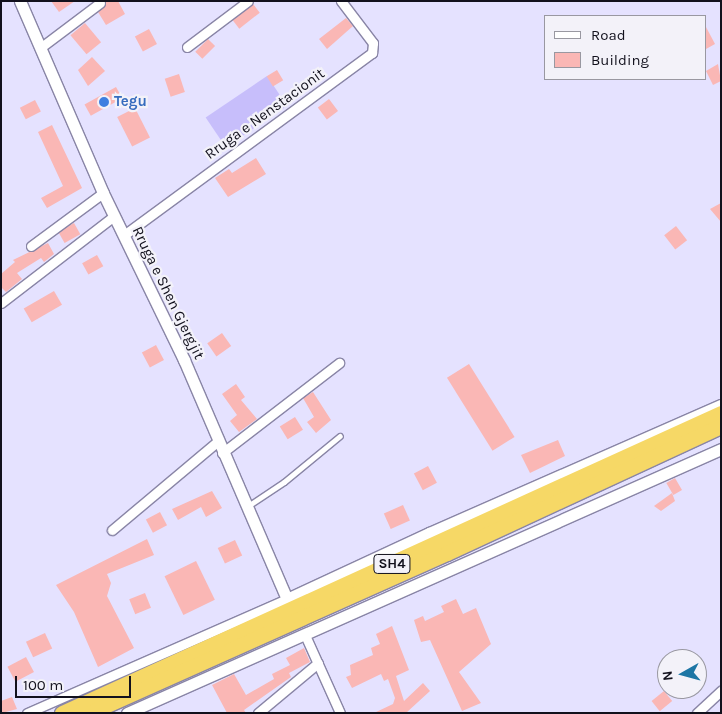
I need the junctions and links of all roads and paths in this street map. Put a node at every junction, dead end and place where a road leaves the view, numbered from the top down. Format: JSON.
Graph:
{"nodes":[{"id":1,"x":20,"y":1,"type":"edge"},
{"id":2,"x":248,"y":1,"type":"edge"},
{"id":3,"x":341,"y":1,"type":"edge"},
{"id":4,"x":100,"y":2,"type":"edge"},
{"id":5,"x":187,"y":46,"type":"dead end"},
{"id":6,"x":40,"y":48,"type":"junction"},
{"id":7,"x":103,"y":193,"type":"junction"},
{"id":8,"x":114,"y":216,"type":"junction"},
{"id":9,"x":124,"y":235,"type":"junction"},
{"id":10,"x":31,"y":246,"type":"dead end"},
{"id":11,"x":1,"y":303,"type":"edge"},
{"id":12,"x":339,"y":363,"type":"dead end"},
{"id":13,"x":721,"y":405,"type":"edge"},
{"id":14,"x":721,"y":413,"type":"edge"},
{"id":15,"x":721,"y":426,"type":"edge"},
{"id":16,"x":340,"y":436,"type":"dead end"},
{"id":17,"x":217,"y":442,"type":"junction"},
{"id":18,"x":721,"y":449,"type":"edge"},
{"id":19,"x":222,"y":453,"type":"junction"},
{"id":20,"x":246,"y":507,"type":"junction"},
{"id":21,"x":112,"y":530,"type":"dead end"},
{"id":22,"x":287,"y":599,"type":"junction"},
{"id":23,"x":307,"y":639,"type":"junction"},
{"id":24,"x":318,"y":663,"type":"junction"},
{"id":25,"x":721,"y":691,"type":"edge"},
{"id":26,"x":27,"y":713,"type":"edge"},
{"id":27,"x":62,"y":713,"type":"edge"},
{"id":28,"x":89,"y":713,"type":"edge"},
{"id":29,"x":127,"y":713,"type":"edge"},
{"id":30,"x":258,"y":713,"type":"edge"},
{"id":31,"x":340,"y":713,"type":"edge"},
{"id":32,"x":697,"y":713,"type":"edge"}],
"edges":[{"from":1,"to":6,"type":"street","name":"Rruga e Shen Gjergjit"},
{"from":2,"to":5,"type":"street"},
{"from":3,"to":9,"type":"street","name":"Rruga e Nenstacionit"},
{"from":4,"to":6,"type":"street"},
{"from":6,"to":7,"type":"street","name":"Rruga e Shen Gjergjit"},
{"from":7,"to":8,"type":"street","name":"Rruga e Shen Gjergjit"},
{"from":7,"to":10,"type":"street"},
{"from":8,"to":9,"type":"street","name":"Rruga e Shen Gjergjit"},
{"from":8,"to":11,"type":"street"},
{"from":9,"to":17,"type":"street","name":"Rruga e Shen Gjergjit"},
{"from":12,"to":19,"type":"street"},
{"from":13,"to":22,"type":"street"},
{"from":14,"to":27,"type":"highway","number":"SH4"},
{"from":15,"to":28,"type":"highway","number":"SH4"},
{"from":16,"to":20,"type":"lane"},
{"from":17,"to":19,"type":"street","name":"Rruga e Shen Gjergjit"},
{"from":17,"to":21,"type":"street"},
{"from":18,"to":23,"type":"street"},
{"from":19,"to":20,"type":"street","name":"Rruga e Shen Gjergjit"},
{"from":20,"to":22,"type":"street","name":"Rruga e Shen Gjergjit"},
{"from":22,"to":26,"type":"street"},
{"from":23,"to":24,"type":"street"},
{"from":23,"to":29,"type":"street"},
{"from":24,"to":30,"type":"street"},
{"from":24,"to":31,"type":"street"},
{"from":25,"to":32,"type":"street"}]}
